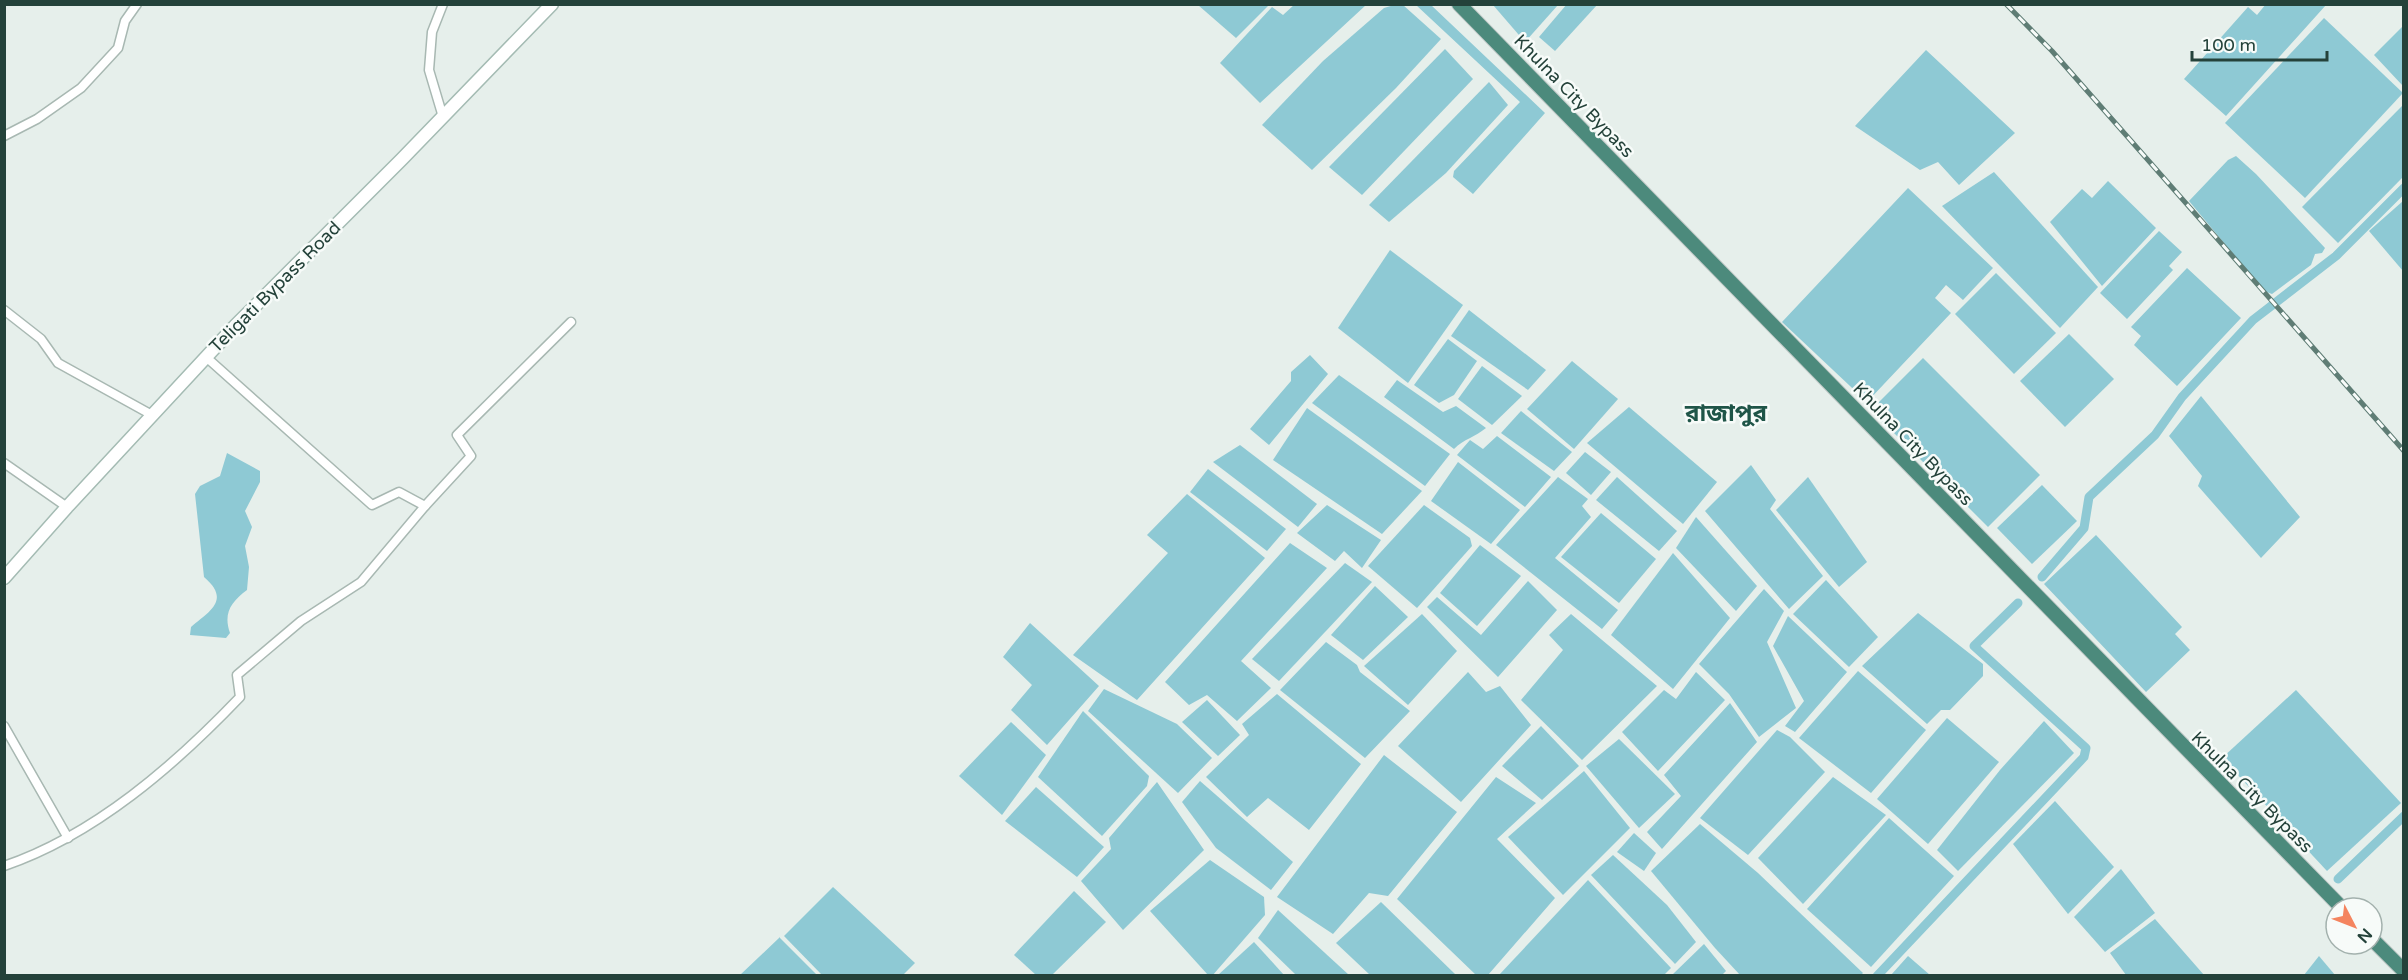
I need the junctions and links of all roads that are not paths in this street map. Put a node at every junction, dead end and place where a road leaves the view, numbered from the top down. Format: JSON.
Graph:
{"nodes":[{"id":1,"x":137,"y":4,"type":"edge"},
{"id":2,"x":443,"y":4,"type":"edge"},
{"id":3,"x":552,"y":4,"type":"edge"},
{"id":4,"x":1459,"y":4,"type":"edge"},
{"id":5,"x":444,"y":117,"type":"junction"},
{"id":6,"x":4,"y":136,"type":"edge"},
{"id":7,"x":4,"y":310,"type":"edge"},
{"id":8,"x":571,"y":322,"type":"dead end"},
{"id":9,"x":206,"y":357,"type":"junction"},
{"id":10,"x":152,"y":415,"type":"junction"},
{"id":11,"x":4,"y":463,"type":"edge"},
{"id":12,"x":425,"y":506,"type":"junction"},
{"id":13,"x":67,"y":507,"type":"junction"},
{"id":14,"x":4,"y":578,"type":"edge"},
{"id":15,"x":4,"y":726,"type":"edge"},
{"id":16,"x":68,"y":838,"type":"junction"},
{"id":17,"x":4,"y":866,"type":"edge"},
{"id":18,"x":2330,"y":896,"type":"edge"},
{"id":19,"x":2384,"y":951,"type":"edge"},
{"id":20,"x":2403,"y":971,"type":"edge"}],
"edges":[{"from":1,"to":6,"type":"street"},
{"from":2,"to":5,"type":"street"},
{"from":3,"to":5,"type":"main road","name":"Teligati Bypass Road"},
{"from":4,"to":18,"type":"highway","name":"Khulna City Bypass"},
{"from":5,"to":9,"type":"main road","name":"Teligati Bypass Road"},
{"from":7,"to":10,"type":"street"},
{"from":8,"to":12,"type":"street"},
{"from":9,"to":10,"type":"main road","name":"Teligati Bypass Road"},
{"from":9,"to":12,"type":"street"},
{"from":10,"to":13,"type":"main road","name":"Teligati Bypass Road"},
{"from":11,"to":13,"type":"street"},
{"from":12,"to":16,"type":"street"},
{"from":13,"to":14,"type":"main road","name":"Teligati Bypass Road"},
{"from":15,"to":16,"type":"street"},
{"from":16,"to":17,"type":"street"},
{"from":19,"to":20,"type":"highway"}]}
